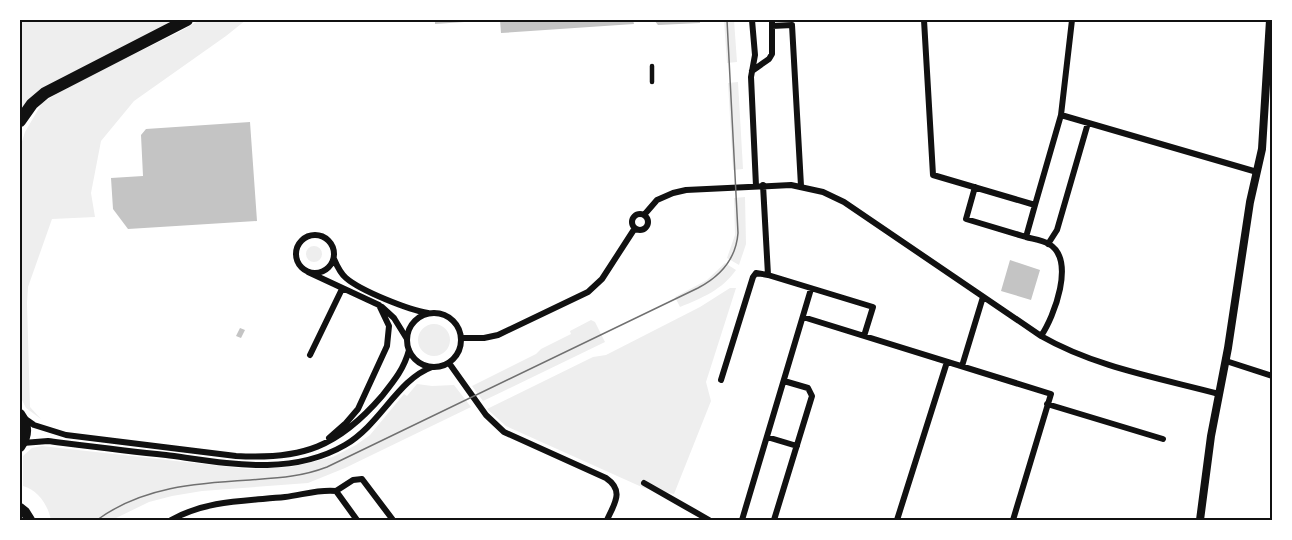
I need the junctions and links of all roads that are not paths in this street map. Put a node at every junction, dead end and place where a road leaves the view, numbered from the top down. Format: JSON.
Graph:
{"nodes":[{"id":1,"x":187,"y":20,"type":"edge"},
{"id":2,"x":753,"y":20,"type":"edge"},
{"id":3,"x":924,"y":20,"type":"edge"},
{"id":4,"x":1072,"y":20,"type":"edge"},
{"id":5,"x":1270,"y":20,"type":"edge"},
{"id":6,"x":772,"y":22,"type":"edge"},
{"id":7,"x":652,"y":66,"type":"dead end"},
{"id":8,"x":752,"y":72,"type":"junction"},
{"id":9,"x":652,"y":82,"type":"dead end"},
{"id":10,"x":1061,"y":115,"type":"junction"},
{"id":11,"x":20,"y":121,"type":"edge"},
{"id":12,"x":1088,"y":123,"type":"junction"},
{"id":13,"x":1257,"y":172,"type":"junction"},
{"id":14,"x":759,"y":186,"type":"junction"},
{"id":15,"x":801,"y":186,"type":"junction"},
{"id":16,"x":975,"y":187,"type":"junction"},
{"id":17,"x":1035,"y":205,"type":"junction"},
{"id":18,"x":644,"y":215,"type":"junction"},
{"id":19,"x":635,"y":228,"type":"junction"},
{"id":20,"x":1026,"y":237,"type":"junction"},
{"id":21,"x":1048,"y":243,"type":"junction"},
{"id":22,"x":334,"y":258,"type":"junction"},
{"id":23,"x":308,"y":272,"type":"junction"},
{"id":24,"x":768,"y":275,"type":"junction"},
{"id":25,"x":342,"y":289,"type":"junction"},
{"id":26,"x":812,"y":289,"type":"junction"},
{"id":27,"x":983,"y":297,"type":"junction"},
{"id":28,"x":379,"y":306,"type":"junction"},
{"id":29,"x":432,"y":314,"type":"junction"},
{"id":30,"x":803,"y":317,"type":"junction"},
{"id":31,"x":864,"y":336,"type":"junction"},
{"id":32,"x":1041,"y":336,"type":"junction"},
{"id":33,"x":461,"y":338,"type":"junction"},
{"id":34,"x":408,"y":341,"type":"junction"},
{"id":35,"x":409,"y":350,"type":"junction"},
{"id":36,"x":310,"y":355,"type":"dead end"},
{"id":37,"x":946,"y":362,"type":"junction"},
{"id":38,"x":1226,"y":362,"type":"junction"},
{"id":39,"x":449,"y":363,"type":"junction"},
{"id":40,"x":962,"y":366,"type":"junction"},
{"id":41,"x":432,"y":367,"type":"junction"},
{"id":42,"x":1272,"y":376,"type":"edge"},
{"id":43,"x":721,"y":380,"type":"dead end"},
{"id":44,"x":784,"y":381,"type":"junction"},
{"id":45,"x":1219,"y":394,"type":"junction"},
{"id":46,"x":1047,"y":404,"type":"junction"},
{"id":47,"x":21,"y":416,"type":"edge"},
{"id":48,"x":767,"y":437,"type":"junction"},
{"id":49,"x":1163,"y":439,"type":"dead end"},
{"id":50,"x":21,"y":445,"type":"edge"},
{"id":51,"x":797,"y":446,"type":"junction"},
{"id":52,"x":320,"y":447,"type":"junction"},
{"id":53,"x":644,"y":483,"type":"dead end"},
{"id":54,"x":336,"y":491,"type":"junction"},
{"id":55,"x":20,"y":506,"type":"edge"},
{"id":56,"x":30,"y":520,"type":"edge"},
{"id":57,"x":171,"y":520,"type":"edge"},
{"id":58,"x":357,"y":520,"type":"edge"},
{"id":59,"x":393,"y":520,"type":"edge"},
{"id":60,"x":607,"y":520,"type":"edge"},
{"id":61,"x":709,"y":520,"type":"edge"},
{"id":62,"x":742,"y":520,"type":"edge"},
{"id":63,"x":774,"y":520,"type":"edge"},
{"id":64,"x":897,"y":520,"type":"edge"},
{"id":65,"x":1013,"y":520,"type":"edge"},
{"id":66,"x":1200,"y":520,"type":"edge"}],
"edges":[{"from":1,"to":11,"type":"highway"},
{"from":2,"to":8,"type":"street"},
{"from":3,"to":16,"type":"street"},
{"from":4,"to":10,"type":"street"},
{"from":5,"to":13,"type":"street"},
{"from":6,"to":8,"type":"street"},
{"from":6,"to":15,"type":"street"},
{"from":7,"to":9,"type":"street"},
{"from":8,"to":14,"type":"street"},
{"from":10,"to":12,"type":"street"},
{"from":10,"to":17,"type":"street"},
{"from":12,"to":13,"type":"street"},
{"from":12,"to":21,"type":"street"},
{"from":13,"to":38,"type":"street"},
{"from":14,"to":15,"type":"street"},
{"from":14,"to":18,"type":"street"},
{"from":14,"to":24,"type":"street"},
{"from":15,"to":27,"type":"street"},
{"from":16,"to":17,"type":"street"},
{"from":16,"to":20,"type":"street"},
{"from":17,"to":20,"type":"street"},
{"from":18,"to":19,"type":"street"},
{"from":18,"to":19,"type":"street"},
{"from":19,"to":33,"type":"street"},
{"from":20,"to":21,"type":"street"},
{"from":21,"to":32,"type":"street"},
{"from":22,"to":23,"type":"street"},
{"from":22,"to":23,"type":"street"},
{"from":22,"to":29,"type":"street"},
{"from":23,"to":25,"type":"street"},
{"from":24,"to":26,"type":"street"},
{"from":24,"to":43,"type":"street"},
{"from":25,"to":28,"type":"street"},
{"from":25,"to":36,"type":"street"},
{"from":26,"to":30,"type":"street"},
{"from":26,"to":31,"type":"street"},
{"from":27,"to":32,"type":"street"},
{"from":27,"to":40,"type":"street"},
{"from":28,"to":34,"type":"street"},
{"from":28,"to":52,"type":"street"},
{"from":29,"to":33,"type":"street"},
{"from":29,"to":34,"type":"street"},
{"from":30,"to":31,"type":"street"},
{"from":30,"to":44,"type":"street"},
{"from":31,"to":37,"type":"street"},
{"from":32,"to":45,"type":"street"},
{"from":33,"to":39,"type":"street"},
{"from":34,"to":35,"type":"street"},
{"from":35,"to":41,"type":"street"},
{"from":35,"to":52,"type":"street"},
{"from":37,"to":40,"type":"street"},
{"from":37,"to":64,"type":"street"},
{"from":38,"to":42,"type":"street"},
{"from":38,"to":45,"type":"street"},
{"from":39,"to":41,"type":"street"},
{"from":39,"to":60,"type":"street"},
{"from":40,"to":46,"type":"street"},
{"from":41,"to":50,"type":"street"},
{"from":44,"to":48,"type":"street"},
{"from":44,"to":51,"type":"street"},
{"from":45,"to":66,"type":"street"},
{"from":46,"to":49,"type":"street"},
{"from":46,"to":65,"type":"street"},
{"from":47,"to":50,"type":"main road"},
{"from":47,"to":52,"type":"street"},
{"from":48,"to":51,"type":"street"},
{"from":48,"to":62,"type":"street"},
{"from":51,"to":63,"type":"street"},
{"from":53,"to":61,"type":"street"},
{"from":54,"to":57,"type":"street"},
{"from":54,"to":58,"type":"street"},
{"from":54,"to":59,"type":"street"},
{"from":55,"to":56,"type":"main road"}]}
